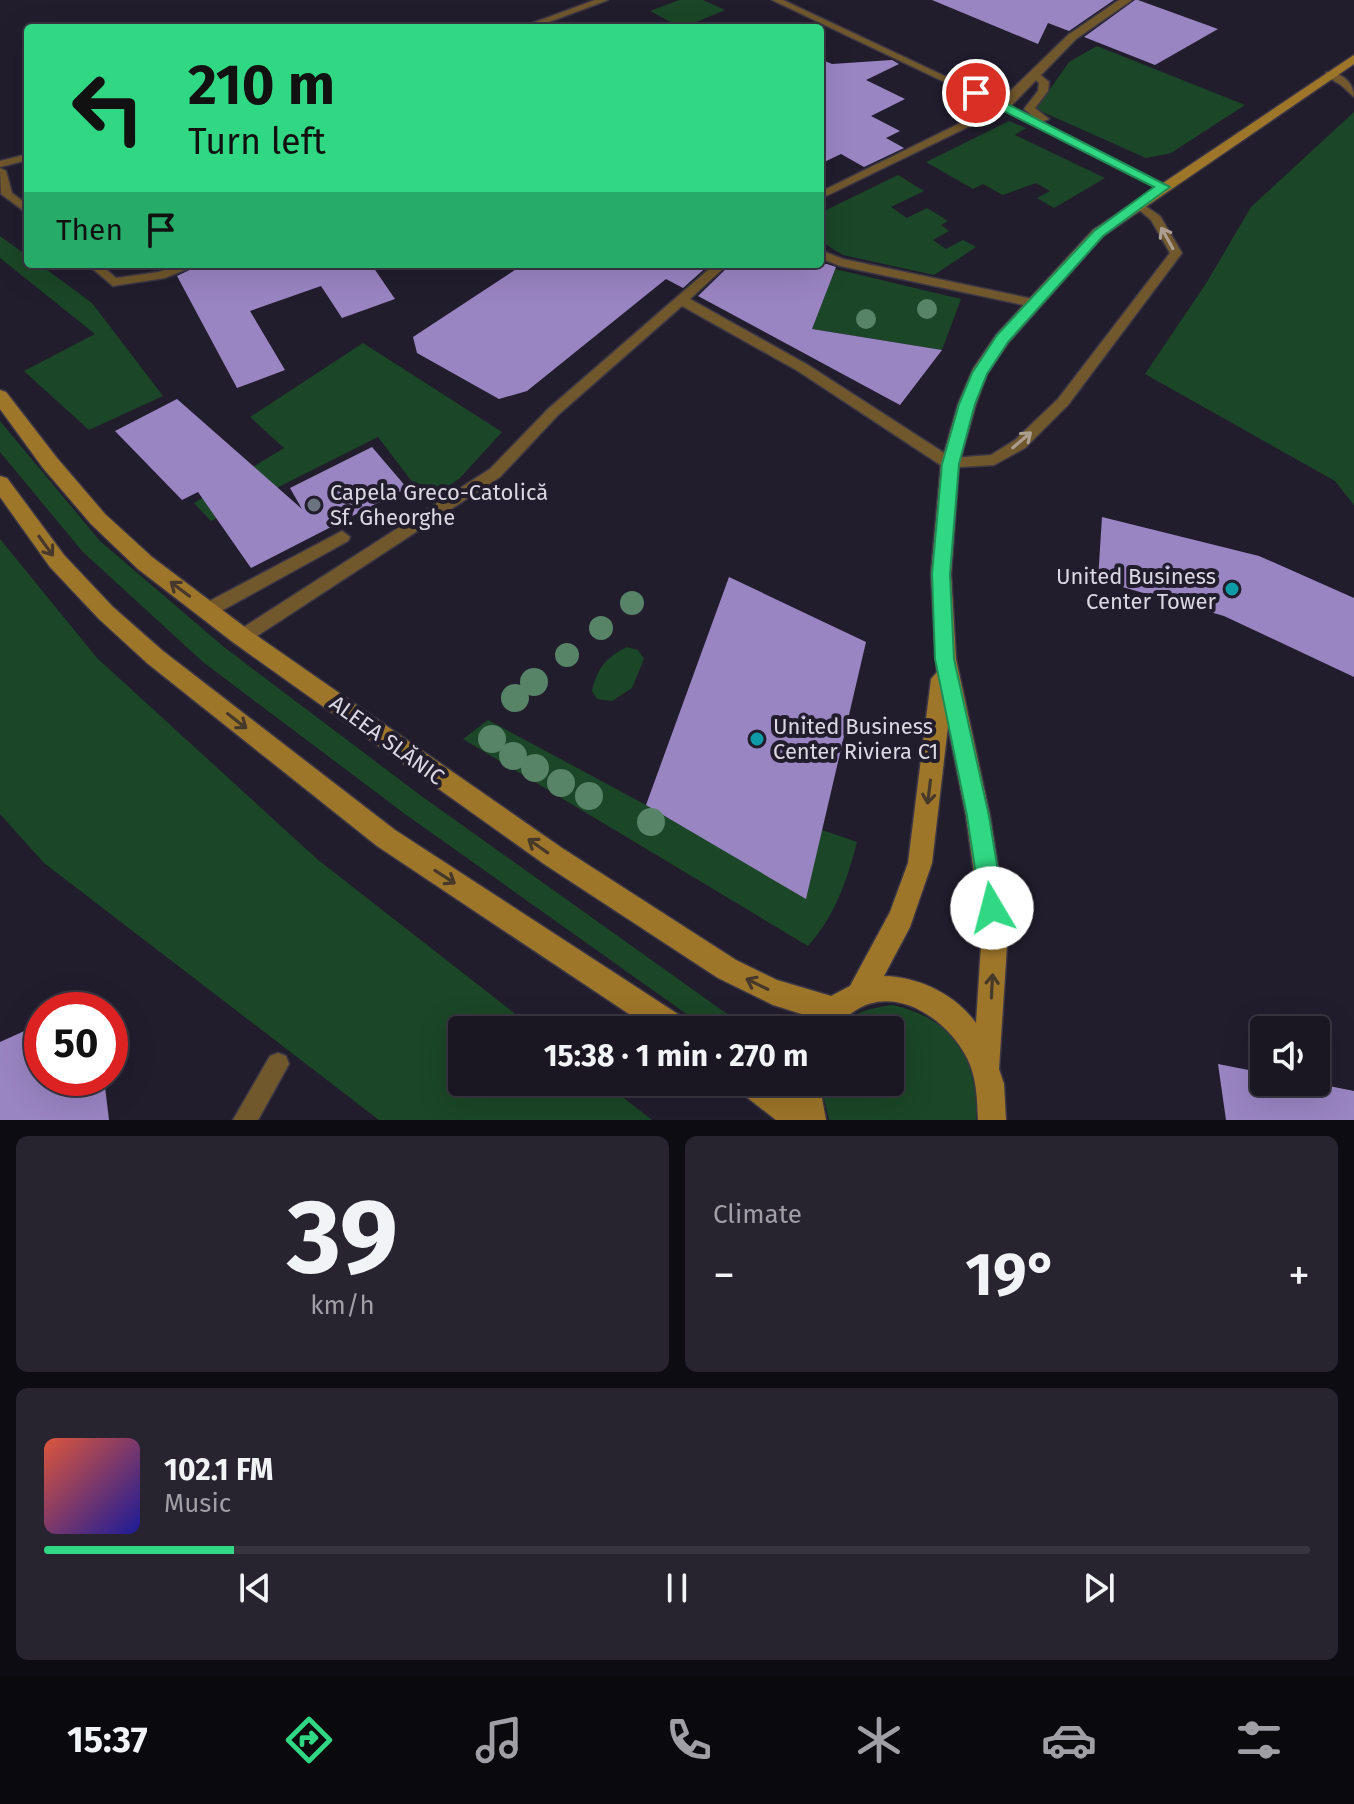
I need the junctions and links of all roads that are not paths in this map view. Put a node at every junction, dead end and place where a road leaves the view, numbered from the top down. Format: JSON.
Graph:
{"nodes":[{"id":1,"x":604,"y":0,"type":"edge"},
{"id":2,"x":776,"y":0,"type":"edge"},
{"id":3,"x":1126,"y":0,"type":"edge"},
{"id":4,"x":535,"y":24,"type":"edge"},
{"id":5,"x":1354,"y":59,"type":"edge"},
{"id":6,"x":1034,"y":74,"type":"junction"},
{"id":7,"x":1329,"y":74,"type":"junction"},
{"id":8,"x":1354,"y":94,"type":"edge"},
{"id":9,"x":1003,"y":106,"type":"junction"},
{"id":10,"x":24,"y":158,"type":"edge"},
{"id":11,"x":0,"y":164,"type":"edge"},
{"id":12,"x":0,"y":171,"type":"edge"},
{"id":13,"x":1169,"y":183,"type":"junction"},
{"id":14,"x":824,"y":194,"type":"edge"},
{"id":15,"x":1138,"y":204,"type":"junction"},
{"id":16,"x":24,"y":208,"type":"edge"},
{"id":17,"x":824,"y":256,"type":"edge"},
{"id":18,"x":97,"y":268,"type":"edge"},
{"id":19,"x":181,"y":268,"type":"edge"},
{"id":20,"x":718,"y":268,"type":"edge"},
{"id":21,"x":682,"y":300,"type":"junction"},
{"id":22,"x":1033,"y":303,"type":"junction"},
{"id":23,"x":0,"y":396,"type":"edge"},
{"id":24,"x":950,"y":464,"type":"junction"},
{"id":25,"x":0,"y":483,"type":"edge"},
{"id":26,"x":342,"y":537,"type":"dead end"},
{"id":27,"x":208,"y":610,"type":"junction"},
{"id":28,"x":242,"y":637,"type":"junction"},
{"id":29,"x":945,"y":659,"type":"junction"},
{"id":30,"x":861,"y":991,"type":"junction"},
{"id":31,"x":656,"y":1016,"type":"edge"},
{"id":32,"x":817,"y":1016,"type":"edge"},
{"id":33,"x":829,"y":1016,"type":"edge"},
{"id":34,"x":278,"y":1064,"type":"dead end"},
{"id":35,"x":987,"y":1064,"type":"junction"},
{"id":36,"x":768,"y":1096,"type":"edge"},
{"id":37,"x":808,"y":1096,"type":"edge"},
{"id":38,"x":245,"y":1120,"type":"edge"},
{"id":39,"x":799,"y":1120,"type":"edge"},
{"id":40,"x":812,"y":1120,"type":"edge"},
{"id":41,"x":992,"y":1120,"type":"edge"}],
"edges":[{"from":1,"to":4,"type":"lane"},
{"from":2,"to":9,"type":"lane"},
{"from":3,"to":6,"type":"street"},
{"from":5,"to":7,"type":"main road"},
{"from":6,"to":9,"type":"street"},
{"from":6,"to":13,"type":"lane"},
{"from":7,"to":8,"type":"lane"},
{"from":7,"to":13,"type":"main road"},
{"from":9,"to":13,"type":"lane"},
{"from":9,"to":14,"type":"lane"},
{"from":10,"to":11,"type":"lane"},
{"from":12,"to":16,"type":"lane"},
{"from":13,"to":15,"type":"main road"},
{"from":15,"to":22,"type":"main road"},
{"from":24,"to":15,"type":"lane","one_way":true},
{"from":17,"to":22,"type":"lane"},
{"from":18,"to":19,"type":"lane"},
{"from":20,"to":21,"type":"lane"},
{"from":21,"to":24,"type":"lane"},
{"from":21,"to":28,"type":"lane"},
{"from":22,"to":24,"type":"main road"},
{"from":27,"to":23,"type":"main road","name":"ALEEA SLĂNIC","one_way":true},
{"from":24,"to":29,"type":"main road"},
{"from":25,"to":31,"type":"main road","one_way":true},
{"from":26,"to":27,"type":"lane"},
{"from":27,"to":28,"type":"main road","name":"ALEEA SLĂNIC"},
{"from":32,"to":28,"type":"main road","name":"ALEEA SLĂNIC","one_way":true},
{"from":29,"to":30,"type":"main road","one_way":true},
{"from":35,"to":29,"type":"main road","one_way":true},
{"from":30,"to":33,"type":"main road"},
{"from":30,"to":35,"type":"main road"},
{"from":34,"to":38,"type":"lane"},
{"from":35,"to":41,"type":"main road"},
{"from":36,"to":39,"type":"main road"},
{"from":37,"to":40,"type":"main road"}]}
